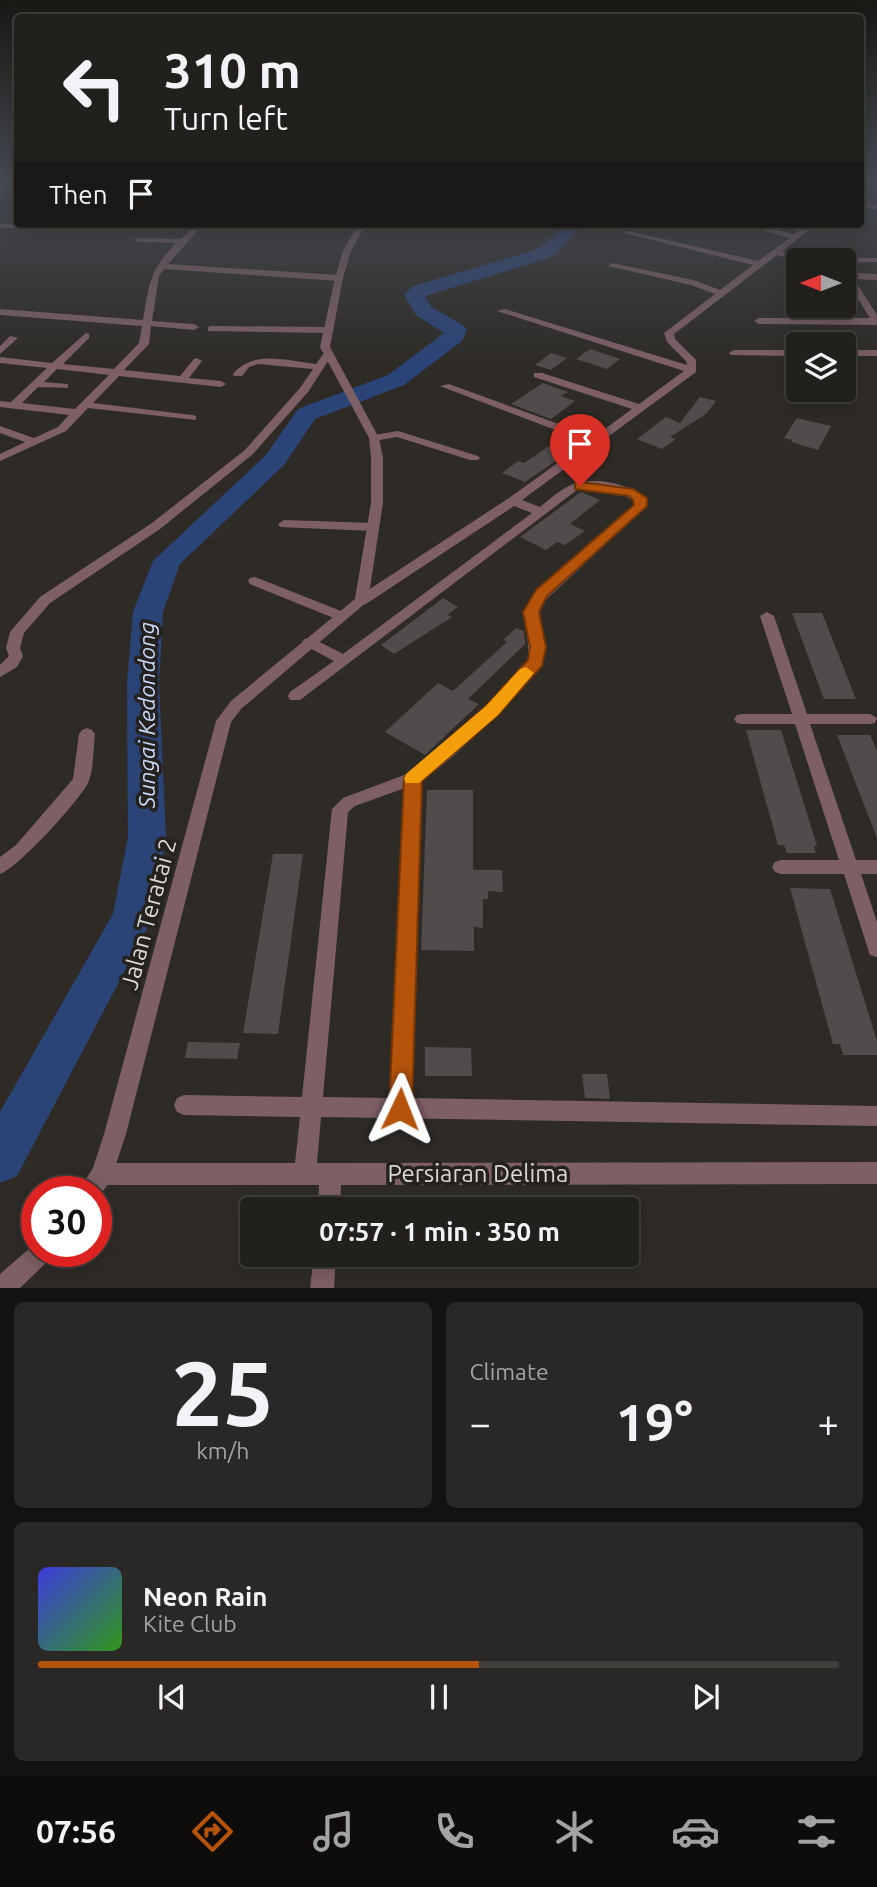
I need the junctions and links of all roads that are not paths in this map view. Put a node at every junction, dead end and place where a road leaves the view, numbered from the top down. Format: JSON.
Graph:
{"nodes":[{"id":1,"x":181,"y":243,"type":"edge"},
{"id":2,"x":351,"y":243,"type":"edge"},
{"id":3,"x":671,"y":243,"type":"edge"},
{"id":4,"x":788,"y":243,"type":"edge"},
{"id":5,"x":776,"y":252,"type":"junction"},
{"id":6,"x":786,"y":255,"type":"edge"},
{"id":7,"x":875,"y":259,"type":"edge"},
{"id":8,"x":856,"y":260,"type":"edge"},
{"id":9,"x":760,"y":264,"type":"junction"},
{"id":10,"x":160,"y":266,"type":"junction"},
{"id":11,"x":612,"y":266,"type":"dead end"},
{"id":12,"x":856,"y":274,"type":"edge"},
{"id":13,"x":877,"y":277,"type":"edge"},
{"id":14,"x":339,"y":278,"type":"junction"},
{"id":15,"x":856,"y":290,"type":"edge"},
{"id":16,"x":720,"y":293,"type":"junction"},
{"id":17,"x":859,"y":295,"type":"joint"},
{"id":18,"x":865,"y":304,"type":"junction"},
{"id":19,"x":877,"y":304,"type":"edge"},
{"id":20,"x":502,"y":311,"type":"dead end"},
{"id":21,"x":0,"y":312,"type":"edge"},
{"id":22,"x":759,"y":321,"type":"dead end"},
{"id":23,"x":877,"y":322,"type":"edge"},
{"id":24,"x":148,"y":324,"type":"junction"},
{"id":25,"x":194,"y":327,"type":"dead end"},
{"id":26,"x":211,"y":329,"type":"dead end"},
{"id":27,"x":327,"y":330,"type":"junction"},
{"id":28,"x":86,"y":336,"type":"dead end"},
{"id":29,"x":13,"y":338,"type":"dead end"},
{"id":30,"x":0,"y":351,"type":"edge"},
{"id":31,"x":326,"y":351,"type":"junction"},
{"id":32,"x":734,"y":353,"type":"dead end"},
{"id":33,"x":786,"y":353,"type":"edge"},
{"id":34,"x":856,"y":353,"type":"edge"},
{"id":35,"x":877,"y":353,"type":"edge"},
{"id":36,"x":0,"y":360,"type":"edge"},
{"id":37,"x":197,"y":361,"type":"dead end"},
{"id":38,"x":54,"y":365,"type":"junction"},
{"id":39,"x":319,"y":367,"type":"junction"},
{"id":40,"x":692,"y":370,"type":"junction"},
{"id":41,"x":115,"y":374,"type":"junction"},
{"id":42,"x":238,"y":374,"type":"dead end"},
{"id":43,"x":538,"y":375,"type":"dead end"},
{"id":44,"x":182,"y":380,"type":"junction"},
{"id":45,"x":34,"y":384,"type":"junction"},
{"id":46,"x":221,"y":384,"type":"dead end"},
{"id":47,"x":64,"y":386,"type":"dead end"},
{"id":48,"x":445,"y":386,"type":"dead end"},
{"id":49,"x":0,"y":404,"type":"edge"},
{"id":50,"x":14,"y":405,"type":"junction"},
{"id":51,"x":640,"y":408,"type":"junction"},
{"id":52,"x":81,"y":409,"type":"junction"},
{"id":53,"x":192,"y":418,"type":"dead end"},
{"id":54,"x":0,"y":429,"type":"edge"},
{"id":55,"x":374,"y":438,"type":"junction"},
{"id":56,"x":596,"y":441,"type":"junction"},
{"id":57,"x":35,"y":442,"type":"junction"},
{"id":58,"x":0,"y":458,"type":"edge"},
{"id":59,"x":474,"y":458,"type":"dead end"},
{"id":60,"x":513,"y":501,"type":"junction"},
{"id":61,"x":541,"y":512,"type":"junction"},
{"id":62,"x":284,"y":524,"type":"dead end"},
{"id":63,"x":373,"y":527,"type":"junction"},
{"id":64,"x":255,"y":581,"type":"dead end"},
{"id":65,"x":361,"y":601,"type":"junction"},
{"id":66,"x":341,"y":616,"type":"junction"},
{"id":67,"x":767,"y":616,"type":"dead end"},
{"id":68,"x":309,"y":642,"type":"junction"},
{"id":69,"x":344,"y":660,"type":"junction"},
{"id":70,"x":0,"y":672,"type":"edge"},
{"id":71,"x":295,"y":696,"type":"dead end"},
{"id":72,"x":742,"y":719,"type":"dead end"},
{"id":73,"x":802,"y":719,"type":"junction"},
{"id":74,"x":870,"y":719,"type":"dead end"},
{"id":75,"x":87,"y":734,"type":"dead end"},
{"id":76,"x":413,"y":778,"type":"junction"},
{"id":77,"x":0,"y":867,"type":"edge"},
{"id":78,"x":781,"y":867,"type":"dead end"},
{"id":79,"x":851,"y":867,"type":"junction"},
{"id":80,"x":877,"y":867,"type":"edge"},
{"id":81,"x":877,"y":949,"type":"edge"},
{"id":82,"x":184,"y":1105,"type":"dead end"},
{"id":83,"x":312,"y":1108,"type":"junction"},
{"id":84,"x":400,"y":1109,"type":"junction"},
{"id":85,"x":877,"y":1116,"type":"edge"},
{"id":86,"x":877,"y":1173,"type":"edge"},
{"id":87,"x":305,"y":1174,"type":"junction"},
{"id":88,"x":331,"y":1174,"type":"junction"},
{"id":89,"x":98,"y":1176,"type":"edge"},
{"id":90,"x":112,"y":1182,"type":"edge"},
{"id":91,"x":329,"y":1197,"type":"edge"},
{"id":92,"x":25,"y":1267,"type":"edge"},
{"id":93,"x":324,"y":1267,"type":"edge"},
{"id":94,"x":2,"y":1288,"type":"edge"},
{"id":95,"x":322,"y":1288,"type":"edge"}],
"edges":[{"from":1,"to":10,"type":"street"},
{"from":2,"to":14,"type":"street"},
{"from":3,"to":9,"type":"street"},
{"from":4,"to":5,"type":"street"},
{"from":5,"to":6,"type":"street"},
{"from":5,"to":9,"type":"street"},
{"from":7,"to":8,"type":"street"},
{"from":9,"to":16,"type":"street"},
{"from":10,"to":14,"type":"street"},
{"from":10,"to":24,"type":"street"},
{"from":11,"to":16,"type":"street"},
{"from":12,"to":13,"type":"street"},
{"from":14,"to":27,"type":"street"},
{"from":15,"to":17,"type":"street"},
{"from":16,"to":40,"type":"street"},
{"from":17,"to":18,"type":"street"},
{"from":18,"to":19,"type":"street"},
{"from":18,"to":23,"type":"street"},
{"from":20,"to":40,"type":"street"},
{"from":21,"to":24,"type":"street"},
{"from":22,"to":23,"type":"street"},
{"from":24,"to":25,"type":"street"},
{"from":24,"to":41,"type":"street"},
{"from":26,"to":27,"type":"street"},
{"from":27,"to":31,"type":"street"},
{"from":28,"to":38,"type":"street"},
{"from":29,"to":30,"type":"street"},
{"from":31,"to":39,"type":"street"},
{"from":31,"to":55,"type":"street"},
{"from":32,"to":33,"type":"street"},
{"from":34,"to":35,"type":"street"},
{"from":36,"to":38,"type":"street"},
{"from":37,"to":44,"type":"street"},
{"from":38,"to":41,"type":"street"},
{"from":38,"to":45,"type":"street"},
{"from":39,"to":42,"type":"street"},
{"from":39,"to":70,"type":"street"},
{"from":40,"to":51,"type":"street","name":"Jalan Teratai 2"},
{"from":41,"to":44,"type":"street"},
{"from":41,"to":52,"type":"street"},
{"from":43,"to":51,"type":"street"},
{"from":44,"to":46,"type":"street"},
{"from":45,"to":47,"type":"street"},
{"from":45,"to":50,"type":"street"},
{"from":48,"to":56,"type":"street"},
{"from":49,"to":50,"type":"street"},
{"from":50,"to":52,"type":"street"},
{"from":51,"to":56,"type":"street","name":"Jalan Teratai 2"},
{"from":52,"to":53,"type":"street"},
{"from":52,"to":57,"type":"street"},
{"from":54,"to":57,"type":"street"},
{"from":55,"to":59,"type":"street"},
{"from":55,"to":63,"type":"street"},
{"from":56,"to":60,"type":"street","name":"Jalan Teratai 2"},
{"from":57,"to":58,"type":"street"},
{"from":60,"to":61,"type":"street"},
{"from":60,"to":65,"type":"street","name":"Jalan Teratai 2"},
{"from":61,"to":69,"type":"street"},
{"from":61,"to":76,"type":"street"},
{"from":62,"to":63,"type":"street"},
{"from":63,"to":65,"type":"street"},
{"from":64,"to":66,"type":"street"},
{"from":65,"to":66,"type":"street","name":"Jalan Teratai 2"},
{"from":66,"to":68,"type":"street","name":"Jalan Teratai 2"},
{"from":67,"to":73,"type":"street"},
{"from":68,"to":69,"type":"street"},
{"from":68,"to":89,"type":"street","name":"Jalan Teratai 2"},
{"from":69,"to":71,"type":"street"},
{"from":72,"to":73,"type":"street"},
{"from":73,"to":74,"type":"street"},
{"from":73,"to":79,"type":"street"},
{"from":75,"to":77,"type":"street"},
{"from":76,"to":83,"type":"street"},
{"from":76,"to":84,"type":"street"},
{"from":78,"to":79,"type":"street"},
{"from":79,"to":80,"type":"street"},
{"from":79,"to":81,"type":"street"},
{"from":82,"to":83,"type":"street"},
{"from":83,"to":84,"type":"street"},
{"from":83,"to":87,"type":"street"},
{"from":84,"to":85,"type":"street"},
{"from":86,"to":88,"type":"street","name":"Persiaran Delima"},
{"from":87,"to":88,"type":"street","name":"Persiaran Delima"},
{"from":87,"to":90,"type":"street","name":"Persiaran Delima"},
{"from":88,"to":91,"type":"street"},
{"from":92,"to":94,"type":"street"},
{"from":93,"to":95,"type":"street"}]}
